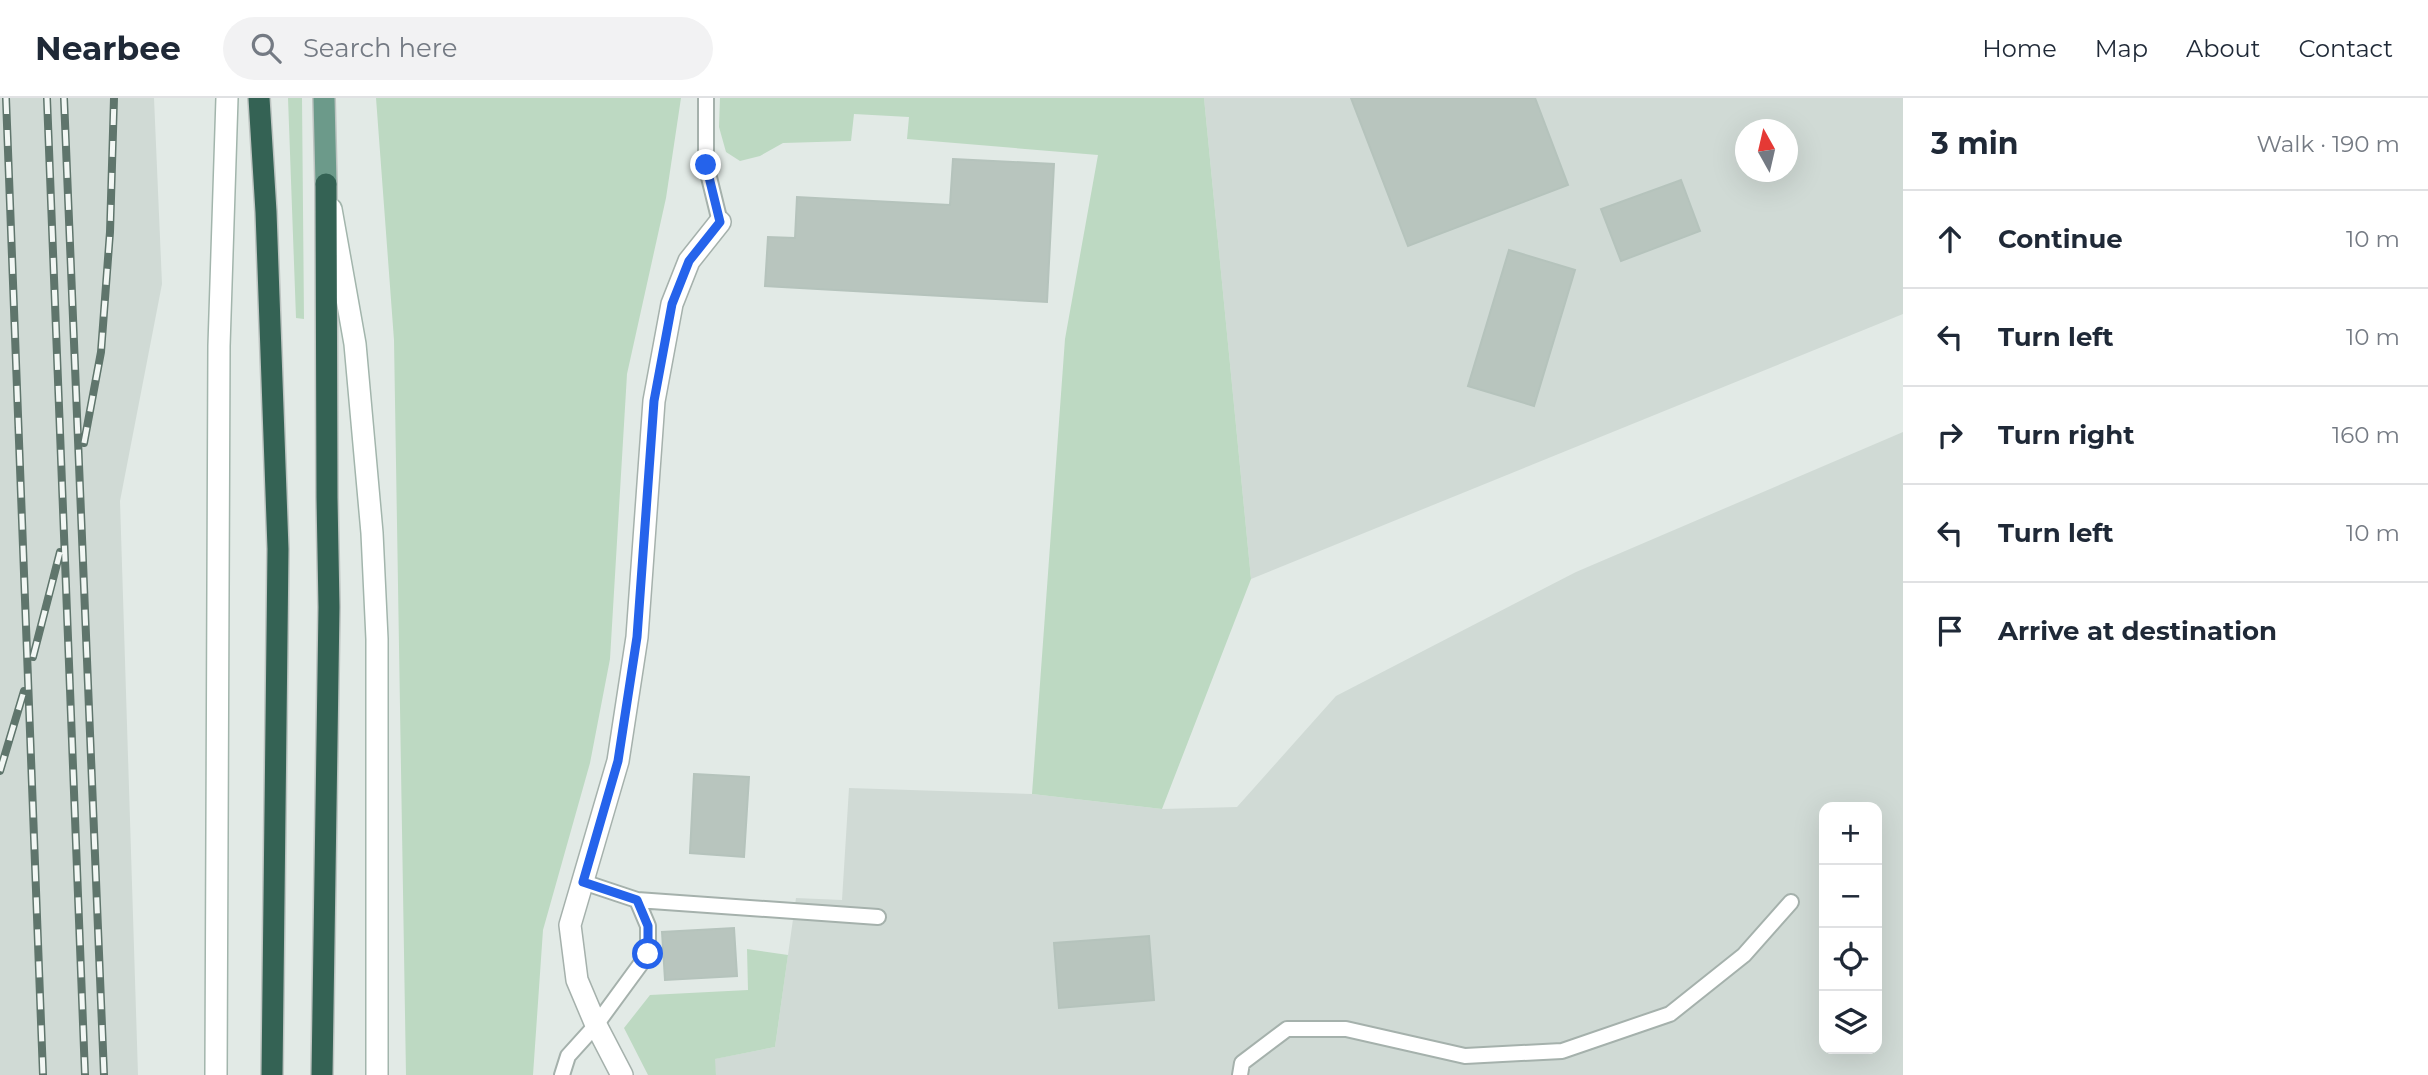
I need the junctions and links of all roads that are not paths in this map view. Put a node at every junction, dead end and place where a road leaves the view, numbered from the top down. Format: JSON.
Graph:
{"nodes":[{"id":1,"x":227,"y":98,"type":"edge"},
{"id":2,"x":259,"y":98,"type":"edge"},
{"id":3,"x":324,"y":98,"type":"edge"},
{"id":4,"x":706,"y":98,"type":"edge"},
{"id":5,"x":326,"y":184,"type":"junction"},
{"id":6,"x":720,"y":222,"type":"joint"},
{"id":7,"x":583,"y":882,"type":"junction"},
{"id":8,"x":637,"y":900,"type":"junction"},
{"id":9,"x":1791,"y":902,"type":"dead end"},
{"id":10,"x":878,"y":917,"type":"dead end"},
{"id":11,"x":596,"y":1026,"type":"junction"},
{"id":12,"x":216,"y":1075,"type":"edge"},
{"id":13,"x":272,"y":1075,"type":"edge"},
{"id":14,"x":321,"y":1075,"type":"edge"},
{"id":15,"x":377,"y":1075,"type":"edge"},
{"id":16,"x":562,"y":1075,"type":"edge"},
{"id":17,"x":622,"y":1075,"type":"edge"},
{"id":18,"x":1241,"y":1075,"type":"edge"}],
"edges":[{"from":1,"to":12,"type":"main road"},
{"from":2,"to":13,"type":"highway"},
{"from":3,"to":5,"type":"main road"},
{"from":4,"to":6,"type":"lane"},
{"from":5,"to":14,"type":"highway"},
{"from":5,"to":15,"type":"main road"},
{"from":6,"to":7,"type":"main road"},
{"from":7,"to":8,"type":"lane"},
{"from":7,"to":11,"type":"main road"},
{"from":8,"to":10,"type":"lane"},
{"from":8,"to":11,"type":"lane"},
{"from":9,"to":18,"type":"lane"},
{"from":11,"to":16,"type":"lane"},
{"from":11,"to":17,"type":"main road"}]}
